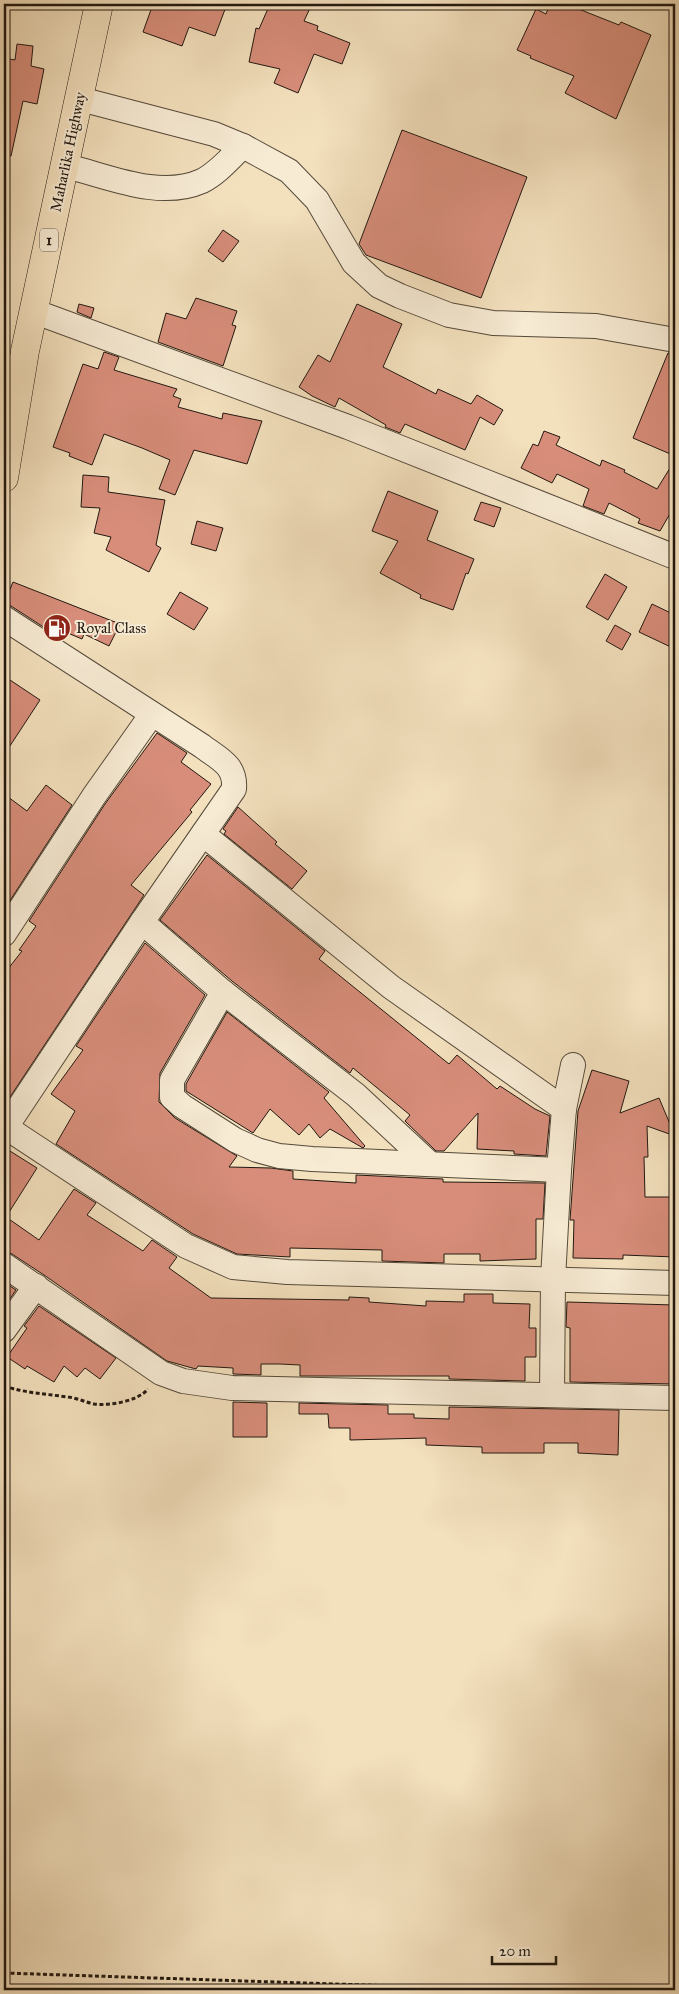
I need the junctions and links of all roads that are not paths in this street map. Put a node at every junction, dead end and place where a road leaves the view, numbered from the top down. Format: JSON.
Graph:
{"nodes":[{"id":1,"x":99,"y":4,"type":"edge"},
{"id":2,"x":80,"y":99,"type":"junction"},
{"id":3,"x":243,"y":146,"type":"junction"},
{"id":4,"x":66,"y":166,"type":"junction"},
{"id":5,"x":33,"y":311,"type":"junction"},
{"id":6,"x":675,"y":340,"type":"edge"},
{"id":7,"x":13,"y":370,"type":"edge"},
{"id":8,"x":4,"y":478,"type":"edge"},
{"id":9,"x":675,"y":557,"type":"edge"},
{"id":10,"x":4,"y":618,"type":"edge"},
{"id":11,"x":152,"y":714,"type":"junction"},
{"id":12,"x":204,"y":834,"type":"junction"},
{"id":13,"x":142,"y":922,"type":"junction"},
{"id":14,"x":4,"y":934,"type":"edge"},
{"id":15,"x":223,"y":992,"type":"junction"},
{"id":16,"x":573,"y":1065,"type":"dead end"},
{"id":17,"x":564,"y":1109,"type":"junction"},
{"id":18,"x":4,"y":1128,"type":"edge"},
{"id":19,"x":429,"y":1163,"type":"junction"},
{"id":20,"x":559,"y":1170,"type":"junction"},
{"id":21,"x":4,"y":1265,"type":"edge"},
{"id":22,"x":553,"y":1279,"type":"junction"},
{"id":23,"x":675,"y":1283,"type":"edge"},
{"id":24,"x":36,"y":1286,"type":"junction"},
{"id":25,"x":4,"y":1330,"type":"edge"},
{"id":26,"x":552,"y":1394,"type":"junction"},
{"id":27,"x":675,"y":1398,"type":"edge"}],
"edges":[{"from":1,"to":2,"type":"main road","name":"Maharlika Highway","number":"1"},
{"from":2,"to":3,"type":"street"},
{"from":2,"to":4,"type":"main road","name":"Maharlika Highway","number":"1"},
{"from":3,"to":4,"type":"street"},
{"from":3,"to":6,"type":"street"},
{"from":4,"to":5,"type":"main road","name":"Maharlika Highway","number":"1"},
{"from":5,"to":7,"type":"main road","name":"Maharlika Highway","number":"1"},
{"from":5,"to":9,"type":"street"},
{"from":7,"to":8,"type":"main road","name":"Maharlika Highway","number":"1"},
{"from":10,"to":11,"type":"street"},
{"from":11,"to":12,"type":"street"},
{"from":11,"to":14,"type":"street"},
{"from":12,"to":13,"type":"street"},
{"from":12,"to":17,"type":"street"},
{"from":13,"to":15,"type":"street"},
{"from":13,"to":18,"type":"street"},
{"from":15,"to":19,"type":"street"},
{"from":15,"to":19,"type":"street"},
{"from":16,"to":17,"type":"street"},
{"from":17,"to":20,"type":"street"},
{"from":18,"to":22,"type":"street"},
{"from":19,"to":20,"type":"street"},
{"from":20,"to":22,"type":"street"},
{"from":21,"to":24,"type":"street"},
{"from":22,"to":23,"type":"street"},
{"from":22,"to":26,"type":"street"},
{"from":24,"to":25,"type":"street"},
{"from":24,"to":26,"type":"street"},
{"from":26,"to":27,"type":"street"}]}
